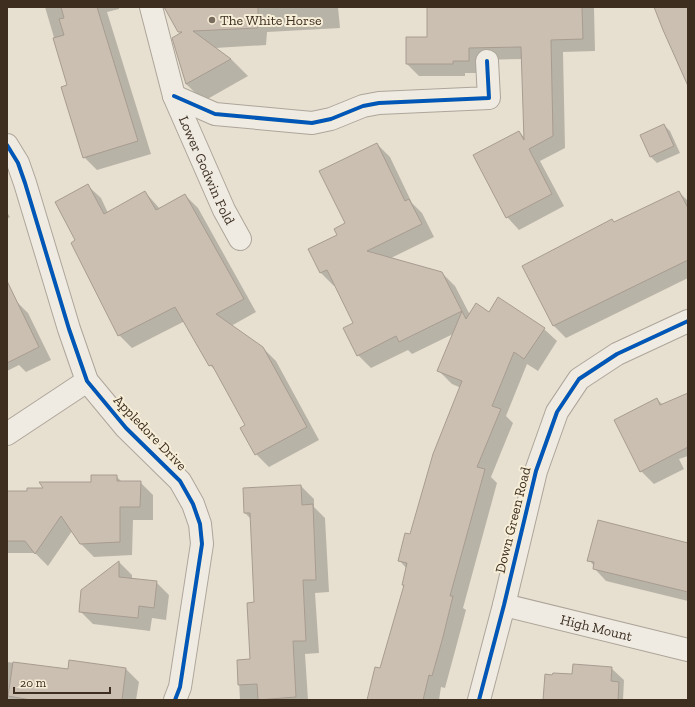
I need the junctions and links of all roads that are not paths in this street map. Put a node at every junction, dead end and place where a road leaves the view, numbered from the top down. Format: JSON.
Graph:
{"nodes":[{"id":1,"x":151,"y":7,"type":"edge"},
{"id":2,"x":487,"y":60,"type":"dead end"},
{"id":3,"x":174,"y":96,"type":"junction"},
{"id":4,"x":7,"y":145,"type":"edge"},
{"id":5,"x":240,"y":239,"type":"dead end"},
{"id":6,"x":688,"y":321,"type":"edge"},
{"id":7,"x":87,"y":381,"type":"junction"},
{"id":8,"x":7,"y":434,"type":"edge"},
{"id":9,"x":504,"y":605,"type":"junction"},
{"id":10,"x":688,"y":650,"type":"edge"},
{"id":11,"x":175,"y":700,"type":"edge"},
{"id":12,"x":479,"y":700,"type":"edge"}],
"edges":[{"from":1,"to":3,"type":"street","name":"Lower Godwin Fold"},
{"from":2,"to":3,"type":"street"},
{"from":3,"to":5,"type":"street","name":"Lower Godwin Fold"},
{"from":4,"to":7,"type":"street","name":"Appledore Drive"},
{"from":6,"to":9,"type":"street","name":"Down Green Road"},
{"from":7,"to":8,"type":"street"},
{"from":7,"to":11,"type":"street","name":"Appledore Drive"},
{"from":9,"to":10,"type":"street","name":"High Mount"},
{"from":9,"to":12,"type":"street","name":"Down Green Road"}]}
